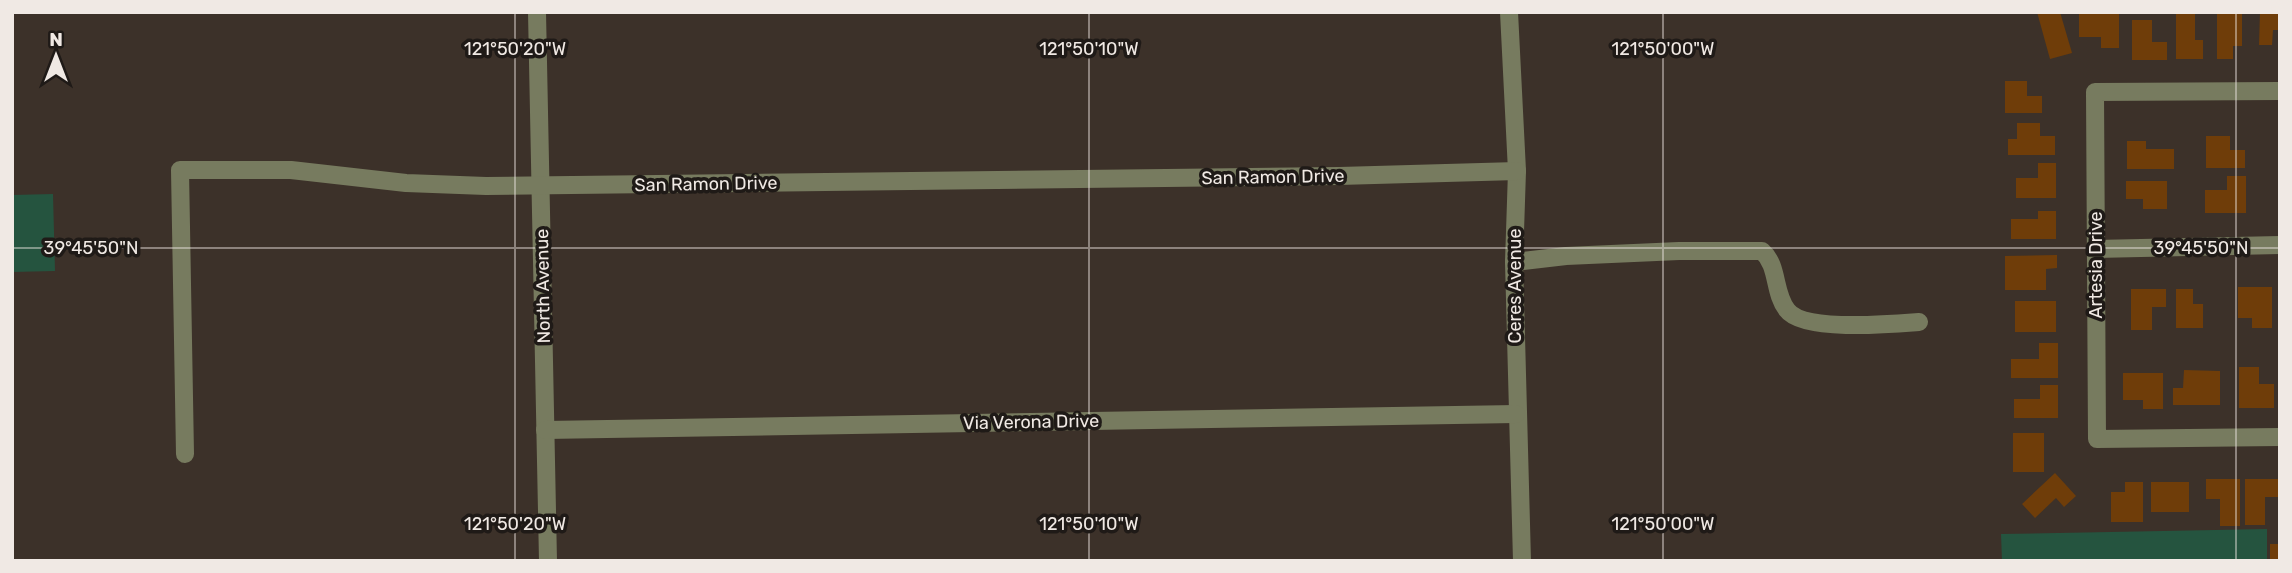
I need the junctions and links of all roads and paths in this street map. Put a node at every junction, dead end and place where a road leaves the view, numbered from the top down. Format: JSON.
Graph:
{"nodes":[{"id":1,"x":537,"y":12,"type":"edge"},
{"id":2,"x":1509,"y":12,"type":"edge"},
{"id":3,"x":2280,"y":91,"type":"edge"},
{"id":4,"x":1517,"y":172,"type":"junction"},
{"id":5,"x":541,"y":186,"type":"junction"},
{"id":6,"x":2280,"y":245,"type":"edge"},
{"id":7,"x":2095,"y":248,"type":"junction"},
{"id":8,"x":1514,"y":262,"type":"junction"},
{"id":9,"x":1919,"y":322,"type":"dead end"},
{"id":10,"x":1516,"y":414,"type":"junction"},
{"id":11,"x":545,"y":430,"type":"junction"},
{"id":12,"x":2280,"y":437,"type":"edge"},
{"id":13,"x":185,"y":454,"type":"dead end"},
{"id":14,"x":548,"y":561,"type":"edge"},
{"id":15,"x":1522,"y":561,"type":"edge"}],
"edges":[{"from":1,"to":5,"type":"street","name":"North Avenue"},
{"from":2,"to":4,"type":"street","name":"Ceres Avenue"},
{"from":3,"to":7,"type":"street","name":"Artesia Drive"},
{"from":4,"to":5,"type":"street","name":"San Ramon Drive"},
{"from":4,"to":8,"type":"street","name":"Ceres Avenue"},
{"from":5,"to":11,"type":"street","name":"North Avenue"},
{"from":5,"to":13,"type":"street","name":"San Ramon Drive"},
{"from":6,"to":7,"type":"street"},
{"from":7,"to":12,"type":"street","name":"Artesia Drive"},
{"from":8,"to":9,"type":"street"},
{"from":8,"to":10,"type":"street","name":"Ceres Avenue"},
{"from":10,"to":11,"type":"street","name":"Via Verona Drive"},
{"from":10,"to":15,"type":"street","name":"Ceres Avenue"},
{"from":11,"to":14,"type":"street","name":"North Avenue"}]}
